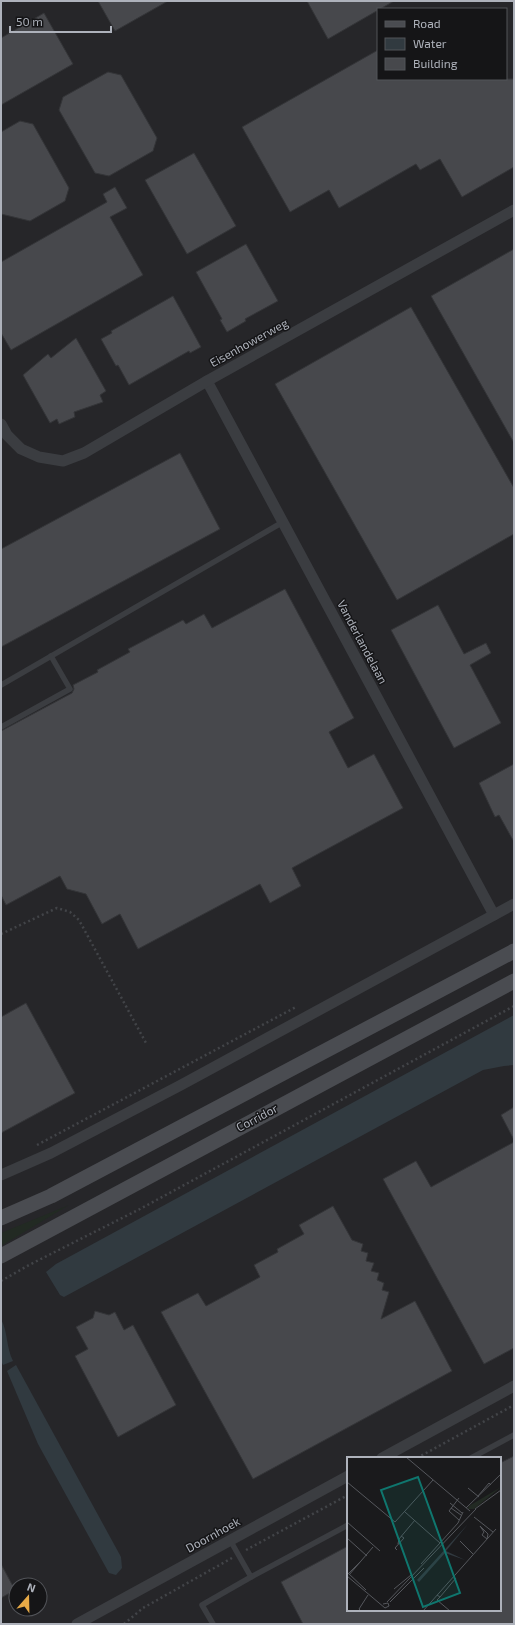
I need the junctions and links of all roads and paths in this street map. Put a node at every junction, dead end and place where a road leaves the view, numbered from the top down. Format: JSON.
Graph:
{"nodes":[{"id":1,"x":514,"y":210,"type":"edge"},
{"id":2,"x":207,"y":381,"type":"junction"},
{"id":3,"x":1,"y":424,"type":"edge"},
{"id":4,"x":283,"y":522,"type":"junction"},
{"id":5,"x":51,"y":656,"type":"junction"},
{"id":6,"x":1,"y":685,"type":"edge"},
{"id":7,"x":1,"y":727,"type":"edge"},
{"id":8,"x":514,"y":904,"type":"edge"},
{"id":9,"x":494,"y":915,"type":"junction"},
{"id":10,"x":1,"y":934,"type":"edge"},
{"id":11,"x":514,"y":951,"type":"edge"},
{"id":12,"x":514,"y":981,"type":"edge"},
{"id":13,"x":299,"y":1005,"type":"dead end"},
{"id":14,"x":514,"y":1006,"type":"edge"},
{"id":15,"x":146,"y":1043,"type":"dead end"},
{"id":16,"x":36,"y":1145,"type":"dead end"},
{"id":17,"x":1,"y":1175,"type":"edge"},
{"id":18,"x":1,"y":1218,"type":"edge"},
{"id":19,"x":1,"y":1256,"type":"edge"},
{"id":20,"x":1,"y":1281,"type":"edge"},
{"id":21,"x":514,"y":1386,"type":"edge"},
{"id":22,"x":514,"y":1405,"type":"edge"},
{"id":23,"x":514,"y":1435,"type":"edge"},
{"id":24,"x":384,"y":1457,"type":"edge"},
{"id":25,"x":419,"y":1457,"type":"edge"},
{"id":26,"x":473,"y":1457,"type":"edge"},
{"id":27,"x":347,"y":1477,"type":"edge"},
{"id":28,"x":347,"y":1526,"type":"edge"},
{"id":29,"x":230,"y":1540,"type":"junction"},
{"id":30,"x":251,"y":1577,"type":"junction"},
{"id":31,"x":92,"y":1620,"type":"edge"},
{"id":32,"x":77,"y":1624,"type":"edge"},
{"id":33,"x":213,"y":1624,"type":"edge"}],
"edges":[{"from":1,"to":2,"type":"street","name":"Eisenhowerweg"},
{"from":2,"to":3,"type":"street","name":"Eisenhowerweg"},
{"from":2,"to":4,"type":"street","name":"Vanderlandelaan"},
{"from":4,"to":5,"type":"lane"},
{"from":4,"to":9,"type":"street","name":"Vanderlandelaan"},
{"from":5,"to":6,"type":"lane"},
{"from":5,"to":7,"type":"lane"},
{"from":8,"to":9,"type":"street"},
{"from":9,"to":17,"type":"street"},
{"from":10,"to":15,"type":"path"},
{"from":11,"to":18,"type":"main road"},
{"from":12,"to":19,"type":"main road","name":"Corridor"},
{"from":13,"to":16,"type":"path"},
{"from":14,"to":20,"type":"path","name":"Corridor"},
{"from":21,"to":24,"type":"street"},
{"from":22,"to":25,"type":"path"},
{"from":23,"to":26,"type":"lane"},
{"from":27,"to":29,"type":"street","name":"Doornhoek"},
{"from":28,"to":30,"type":"lane"},
{"from":29,"to":30,"type":"lane"},
{"from":29,"to":31,"type":"street","name":"Doornhoek"},
{"from":30,"to":33,"type":"lane"},
{"from":31,"to":32,"type":"street","name":"Doornhoek"}]}
